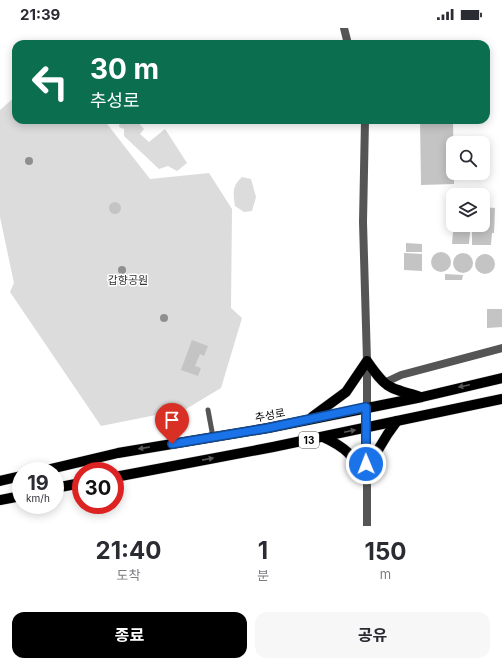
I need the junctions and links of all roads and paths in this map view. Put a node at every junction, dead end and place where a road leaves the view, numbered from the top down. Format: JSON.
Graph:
{"nodes":[{"id":1,"x":344,"y":28,"type":"edge"},
{"id":2,"x":347,"y":40,"type":"edge"},
{"id":3,"x":365,"y":124,"type":"edge"},
{"id":4,"x":502,"y":348,"type":"edge"},
{"id":5,"x":366,"y":361,"type":"junction"},
{"id":6,"x":502,"y":378,"type":"edge"},
{"id":7,"x":384,"y":383,"type":"junction"},
{"id":8,"x":422,"y":397,"type":"junction"},
{"id":9,"x":502,"y":399,"type":"edge"},
{"id":10,"x":366,"y":407,"type":"junction"},
{"id":11,"x":208,"y":410,"type":"dead end"},
{"id":12,"x":309,"y":420,"type":"junction"},
{"id":13,"x":397,"y":421,"type":"junction"},
{"id":14,"x":365,"y":428,"type":"junction"},
{"id":15,"x":213,"y":437,"type":"junction"},
{"id":16,"x":323,"y":437,"type":"junction"},
{"id":17,"x":64,"y":466,"type":"edge"},
{"id":18,"x":124,"y":475,"type":"edge"},
{"id":19,"x":366,"y":477,"type":"junction"},
{"id":20,"x":12,"y":478,"type":"edge"},
{"id":21,"x":0,"y":481,"type":"edge"},
{"id":22,"x":12,"y":498,"type":"edge"},
{"id":23,"x":0,"y":500,"type":"edge"},
{"id":24,"x":367,"y":526,"type":"edge"}],
"edges":[{"from":1,"to":2,"type":"street"},
{"from":3,"to":5,"type":"street"},
{"from":4,"to":7,"type":"street"},
{"from":5,"to":7,"type":"main road"},
{"from":5,"to":10,"type":"street"},
{"from":5,"to":12,"type":"main road"},
{"from":6,"to":8,"type":"main road","name":"추성로","number":"13","one_way":true},
{"from":7,"to":8,"type":"main road"},
{"from":8,"to":10,"type":"main road","name":"추성로","number":"13"},
{"from":9,"to":13,"type":"main road","number":"13"},
{"from":10,"to":12,"type":"main road","name":"추성로","number":"13"},
{"from":10,"to":14,"type":"street"},
{"from":11,"to":15,"type":"lane"},
{"from":12,"to":15,"type":"main road","name":"추성로","number":"13"},
{"from":13,"to":14,"type":"main road","number":"13"},
{"from":13,"to":19,"type":"main road"},
{"from":16,"to":14,"type":"main road","number":"13","one_way":true},
{"from":14,"to":19,"type":"street"},
{"from":15,"to":17,"type":"main road","name":"추성로","number":"13","one_way":true},
{"from":18,"to":16,"type":"main road","number":"13","one_way":true},
{"from":16,"to":19,"type":"main road"},
{"from":19,"to":24,"type":"street"},
{"from":20,"to":21,"type":"main road"},
{"from":22,"to":23,"type":"main road"}]}
